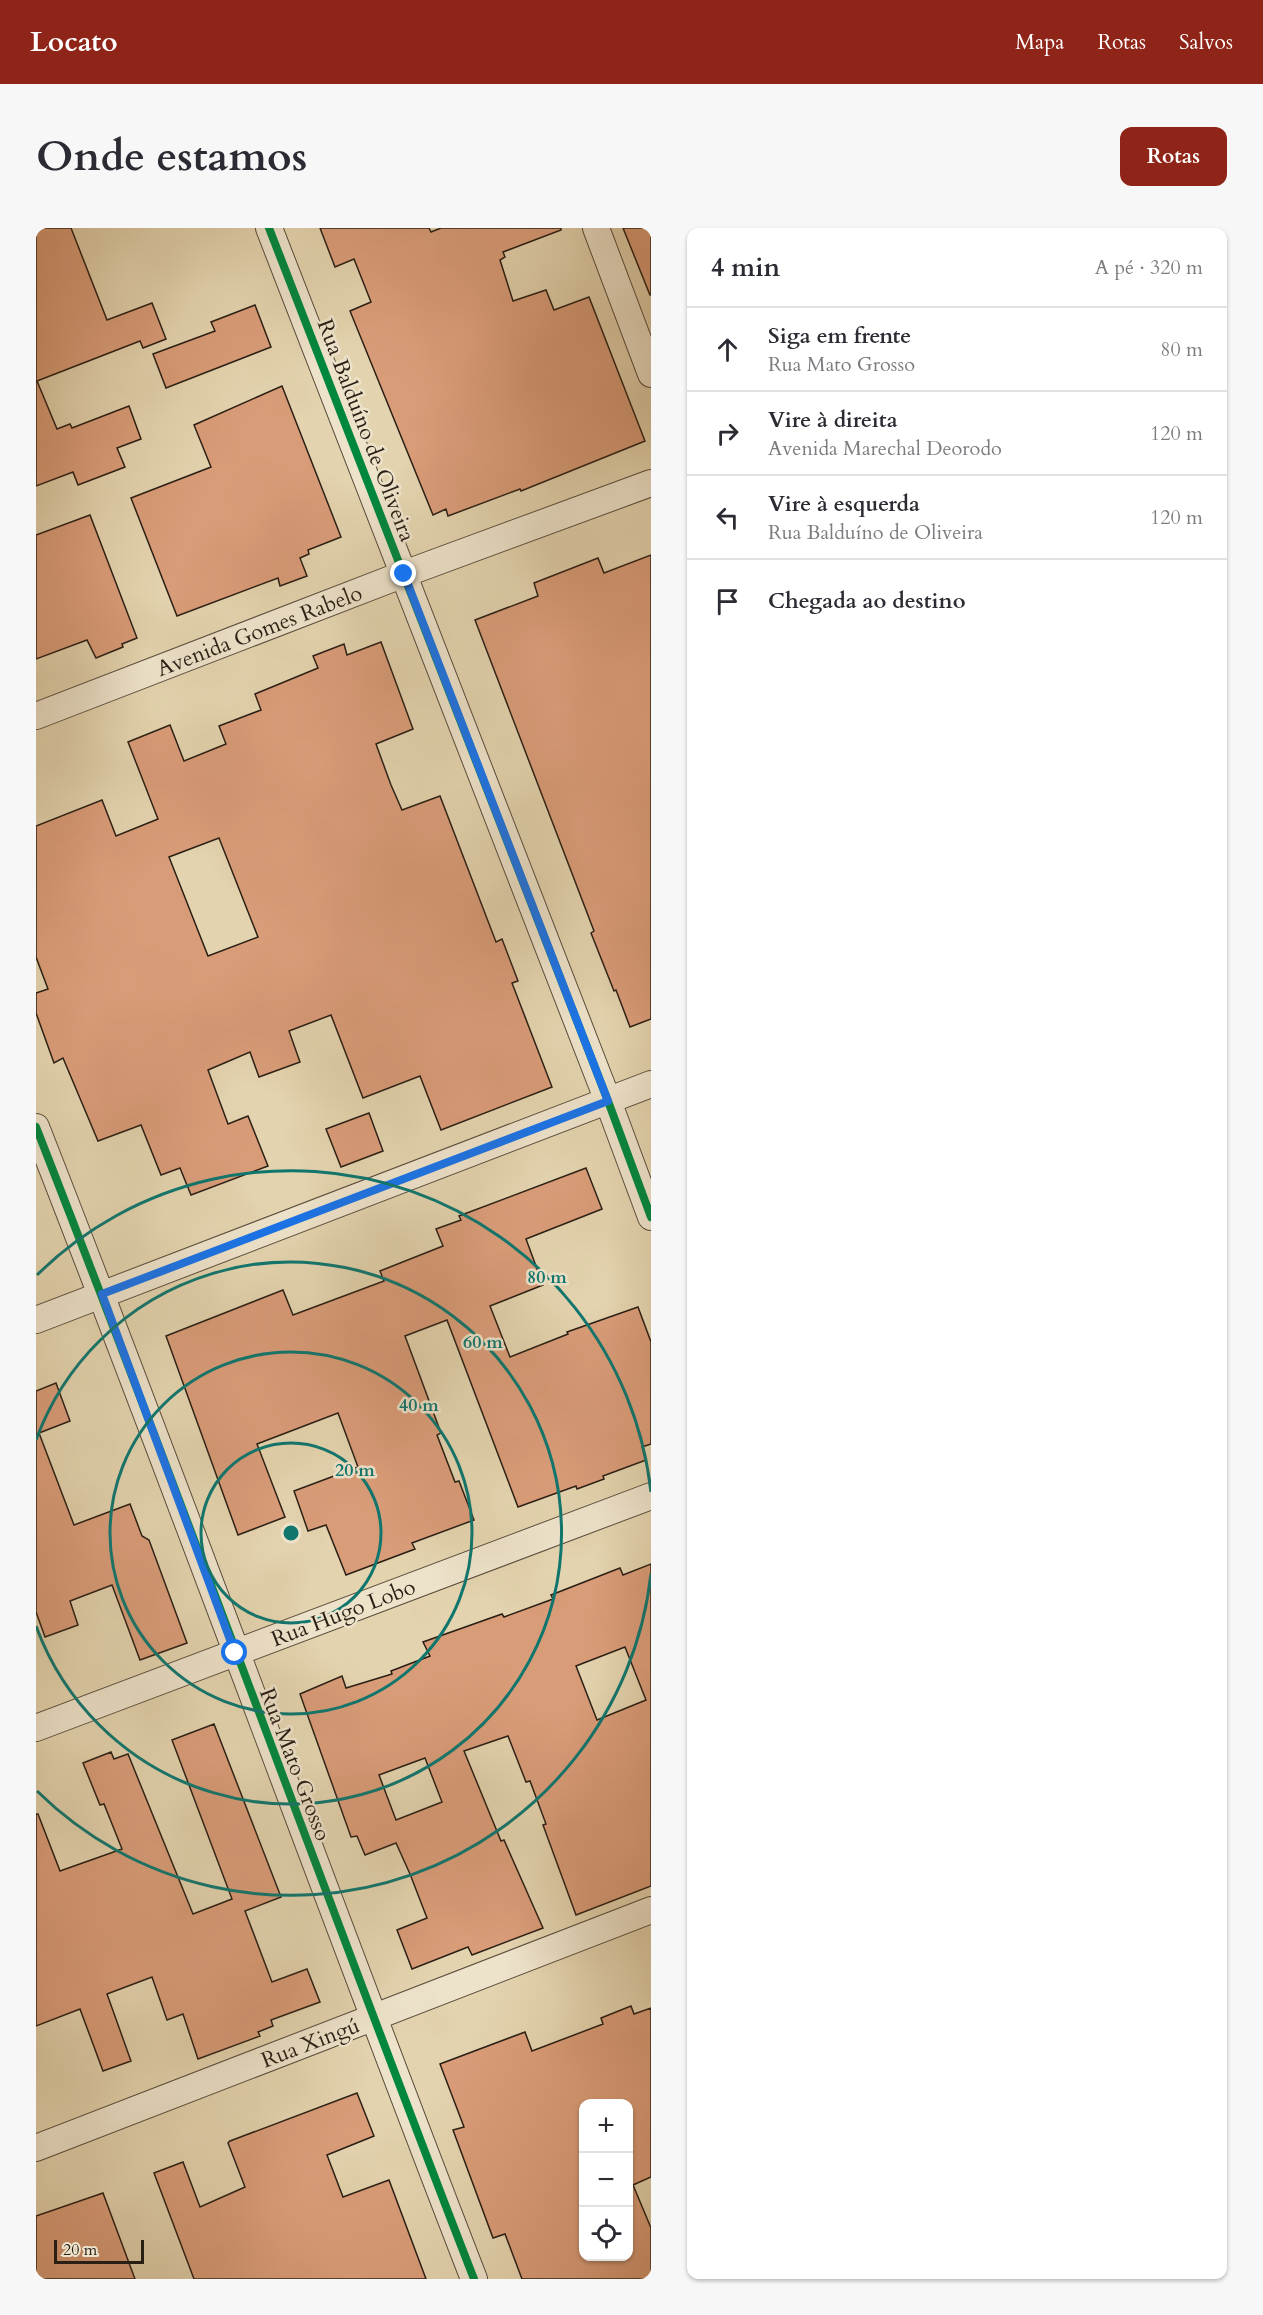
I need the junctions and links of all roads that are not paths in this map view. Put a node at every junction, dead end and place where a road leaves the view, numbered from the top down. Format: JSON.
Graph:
{"nodes":[{"id":1,"x":269,"y":228,"type":"edge"},
{"id":2,"x":596,"y":228,"type":"edge"},
{"id":3,"x":651,"y":374,"type":"edge"},
{"id":4,"x":651,"y":483,"type":"edge"},
{"id":5,"x":404,"y":574,"type":"junction"},
{"id":6,"x":36,"y":716,"type":"edge"},
{"id":7,"x":651,"y":1084,"type":"edge"},
{"id":8,"x":608,"y":1101,"type":"junction"},
{"id":9,"x":36,"y":1127,"type":"edge"},
{"id":10,"x":651,"y":1217,"type":"edge"},
{"id":11,"x":102,"y":1294,"type":"junction"},
{"id":12,"x":36,"y":1320,"type":"edge"},
{"id":13,"x":651,"y":1496,"type":"edge"},
{"id":14,"x":235,"y":1653,"type":"junction"},
{"id":15,"x":36,"y":1728,"type":"edge"},
{"id":16,"x":651,"y":1910,"type":"edge"},
{"id":17,"x":372,"y":2018,"type":"junction"},
{"id":18,"x":36,"y":2148,"type":"edge"},
{"id":19,"x":474,"y":2279,"type":"edge"}],
"edges":[{"from":1,"to":5,"type":"street","name":"Rua Balduíno de Oliveira"},
{"from":2,"to":3,"type":"street"},
{"from":4,"to":5,"type":"street","name":"Avenida Gomes Rabelo"},
{"from":5,"to":6,"type":"street","name":"Avenida Gomes Rabelo"},
{"from":5,"to":8,"type":"street","name":"Rua Balduíno de Oliveira"},
{"from":7,"to":8,"type":"street"},
{"from":8,"to":10,"type":"street","name":"Rua Balduíno de Oliveira"},
{"from":8,"to":11,"type":"street"},
{"from":9,"to":11,"type":"street","name":"Rua Mato Grosso"},
{"from":11,"to":12,"type":"street"},
{"from":11,"to":14,"type":"street","name":"Rua Mato Grosso"},
{"from":13,"to":14,"type":"street","name":"Rua Hugo Lobo"},
{"from":14,"to":15,"type":"street","name":"Rua Hugo Lobo"},
{"from":14,"to":17,"type":"street","name":"Rua Mato Grosso"},
{"from":16,"to":17,"type":"street","name":"Rua Xingú"},
{"from":17,"to":18,"type":"street","name":"Rua Xingú"},
{"from":17,"to":19,"type":"street","name":"Rua Mato Grosso"}]}
